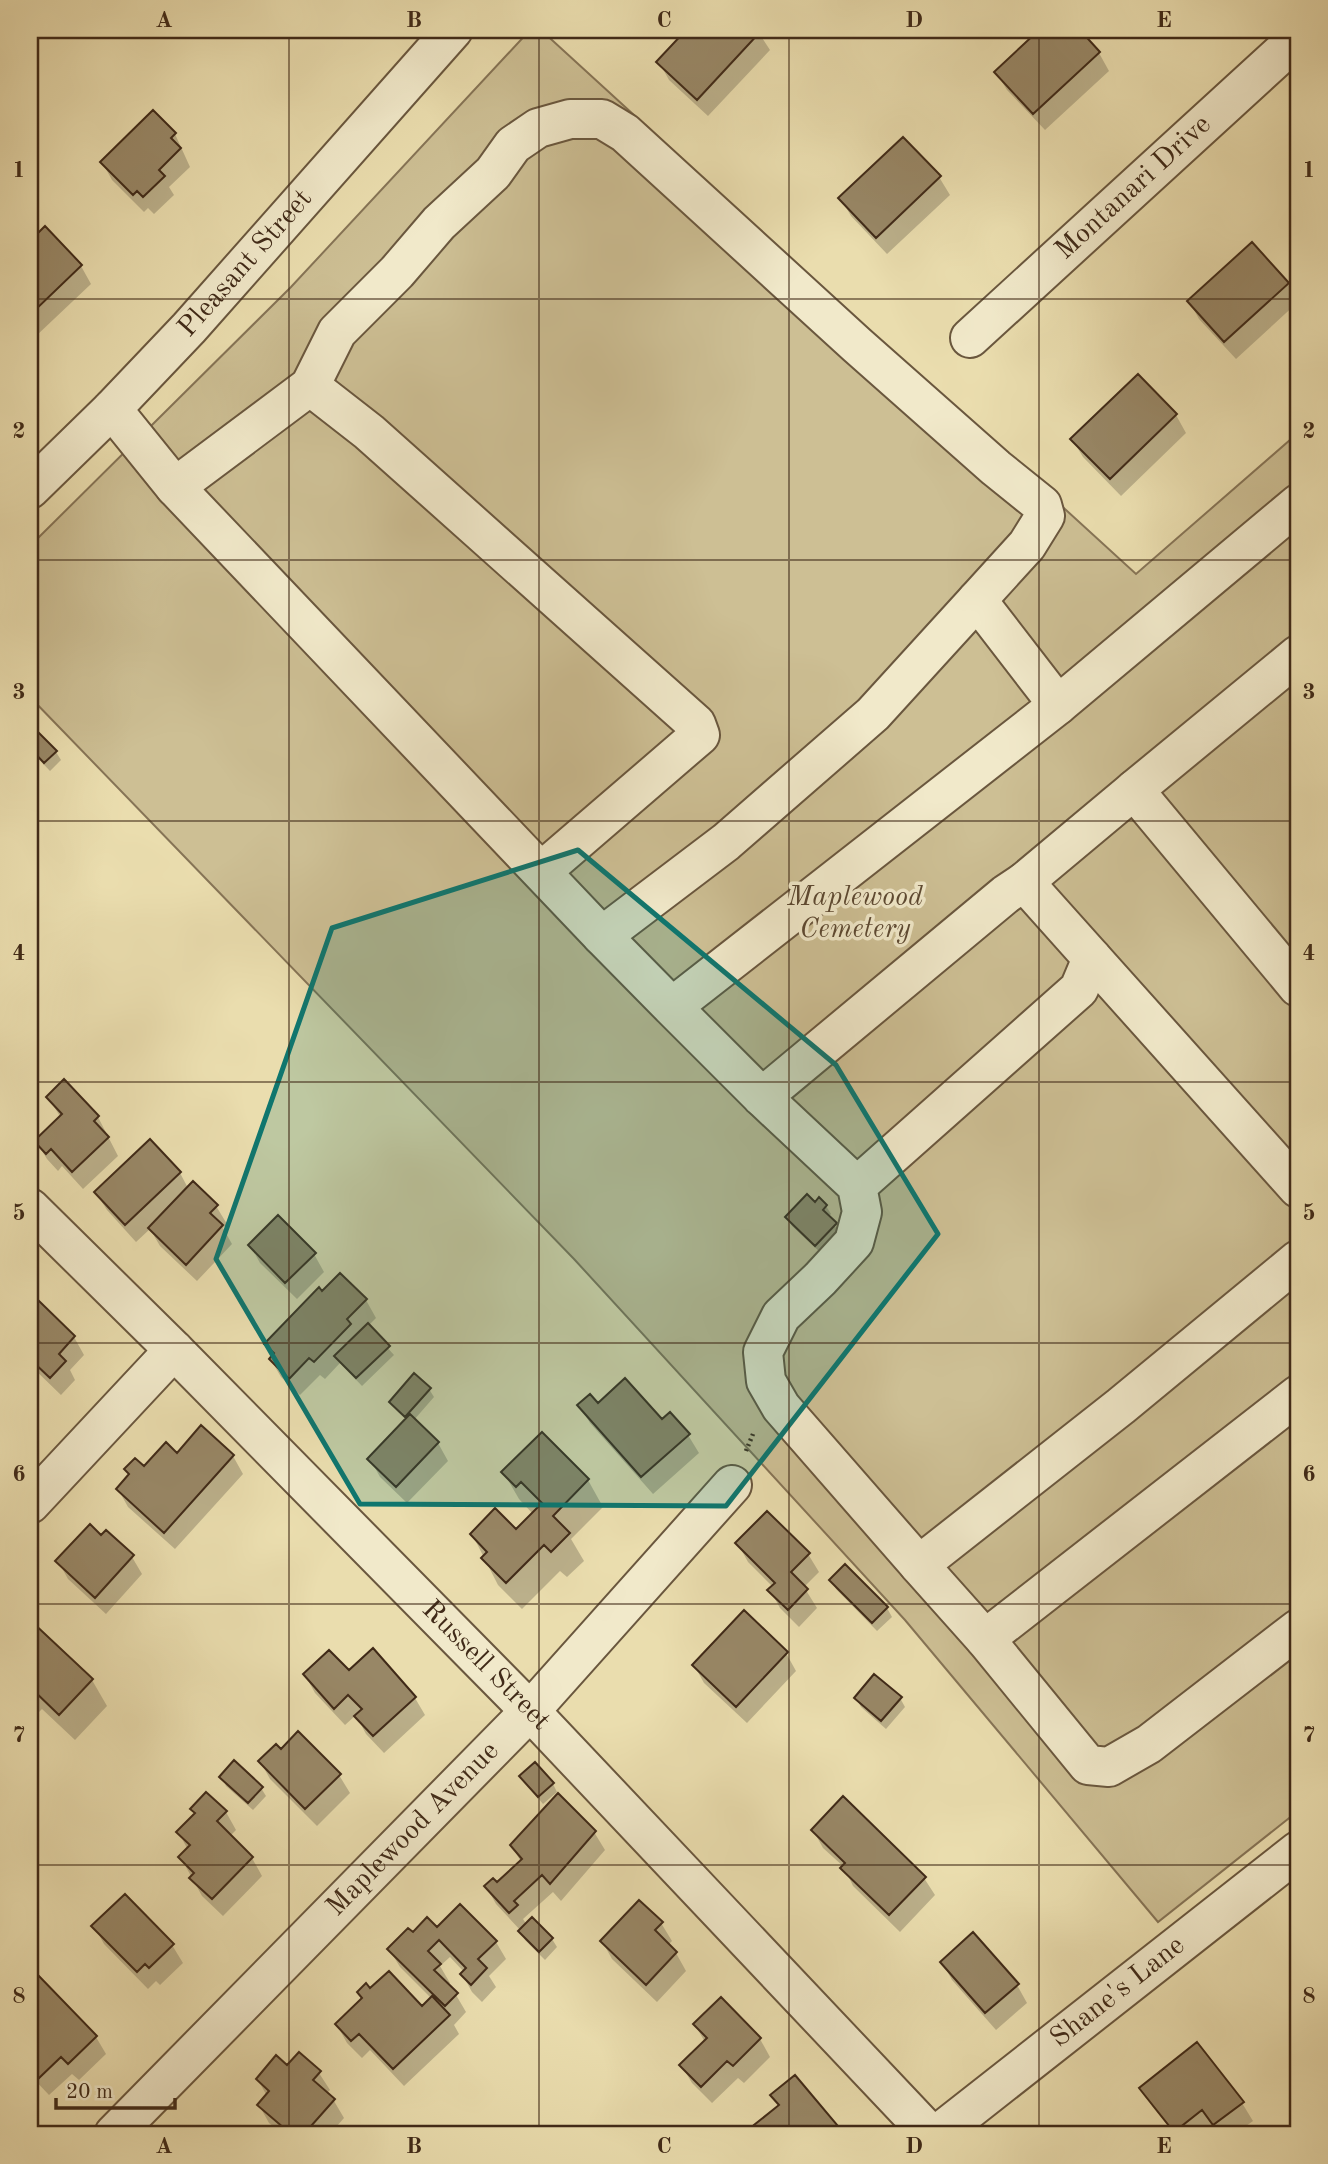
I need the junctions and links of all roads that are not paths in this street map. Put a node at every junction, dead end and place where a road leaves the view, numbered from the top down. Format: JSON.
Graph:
{"nodes":[{"id":1,"x":453,"y":30,"type":"edge"},
{"id":2,"x":1298,"y":38,"type":"edge"},
{"id":3,"x":970,"y":338,"type":"dead end"},
{"id":4,"x":310,"y":386,"type":"junction"},
{"id":5,"x":112,"y":409,"type":"junction"},
{"id":6,"x":175,"y":487,"type":"junction"},
{"id":7,"x":30,"y":489,"type":"edge"},
{"id":8,"x":1298,"y":505,"type":"edge"},
{"id":9,"x":977,"y":600,"type":"junction"},
{"id":10,"x":1298,"y":655,"type":"edge"},
{"id":11,"x":1058,"y":705,"type":"junction"},
{"id":12,"x":1134,"y":790,"type":"junction"},
{"id":13,"x":542,"y":871,"type":"junction"},
{"id":14,"x":1024,"y":882,"type":"junction"},
{"id":15,"x":602,"y":936,"type":"junction"},
{"id":16,"x":1092,"y":958,"type":"junction"},
{"id":17,"x":1298,"y":987,"type":"edge"},
{"id":18,"x":672,"y":1007,"type":"junction"},
{"id":19,"x":762,"y":1097,"type":"junction"},
{"id":20,"x":857,"y":1186,"type":"junction"},
{"id":21,"x":1298,"y":1188,"type":"edge"},
{"id":22,"x":30,"y":1208,"type":"edge"},
{"id":23,"x":1298,"y":1261,"type":"edge"},
{"id":24,"x":174,"y":1350,"type":"junction"},
{"id":25,"x":1298,"y":1395,"type":"edge"},
{"id":26,"x":733,"y":1485,"type":"road end"},
{"id":27,"x":30,"y":1504,"type":"edge"},
{"id":28,"x":919,"y":1565,"type":"junction"},
{"id":29,"x":1298,"y":1629,"type":"edge"},
{"id":30,"x":985,"y":1639,"type":"junction"},
{"id":31,"x":530,"y":1711,"type":"junction"},
{"id":32,"x":1298,"y":1851,"type":"edge"},
{"id":33,"x":114,"y":2134,"type":"edge"},
{"id":34,"x":930,"y":2134,"type":"edge"},
{"id":35,"x":939,"y":2134,"type":"edge"}],
"edges":[{"from":1,"to":5,"type":"street","name":"Pleasant Street"},
{"from":2,"to":3,"type":"street","name":"Montanari Drive"},
{"from":4,"to":6,"type":"street"},
{"from":4,"to":9,"type":"street"},
{"from":4,"to":13,"type":"street"},
{"from":5,"to":6,"type":"street"},
{"from":5,"to":7,"type":"street","name":"Pleasant Street"},
{"from":6,"to":13,"type":"street"},
{"from":8,"to":11,"type":"street"},
{"from":9,"to":11,"type":"street"},
{"from":9,"to":15,"type":"street"},
{"from":10,"to":12,"type":"street"},
{"from":11,"to":18,"type":"street"},
{"from":12,"to":14,"type":"street"},
{"from":12,"to":17,"type":"street"},
{"from":13,"to":15,"type":"street"},
{"from":14,"to":16,"type":"street"},
{"from":14,"to":19,"type":"street"},
{"from":15,"to":18,"type":"street"},
{"from":16,"to":20,"type":"street"},
{"from":16,"to":21,"type":"street"},
{"from":18,"to":19,"type":"street"},
{"from":19,"to":20,"type":"street"},
{"from":20,"to":28,"type":"street"},
{"from":22,"to":24,"type":"street","name":"Russell Street"},
{"from":23,"to":28,"type":"street"},
{"from":24,"to":27,"type":"street"},
{"from":24,"to":31,"type":"street","name":"Russell Street"},
{"from":25,"to":30,"type":"street"},
{"from":26,"to":31,"type":"street","name":"Maplewood Avenue"},
{"from":28,"to":30,"type":"street"},
{"from":29,"to":30,"type":"street"},
{"from":31,"to":33,"type":"street","name":"Maplewood Avenue"},
{"from":31,"to":34,"type":"street","name":"Russell Street"},
{"from":32,"to":35,"type":"street","name":"Shane's Lane"}]}
